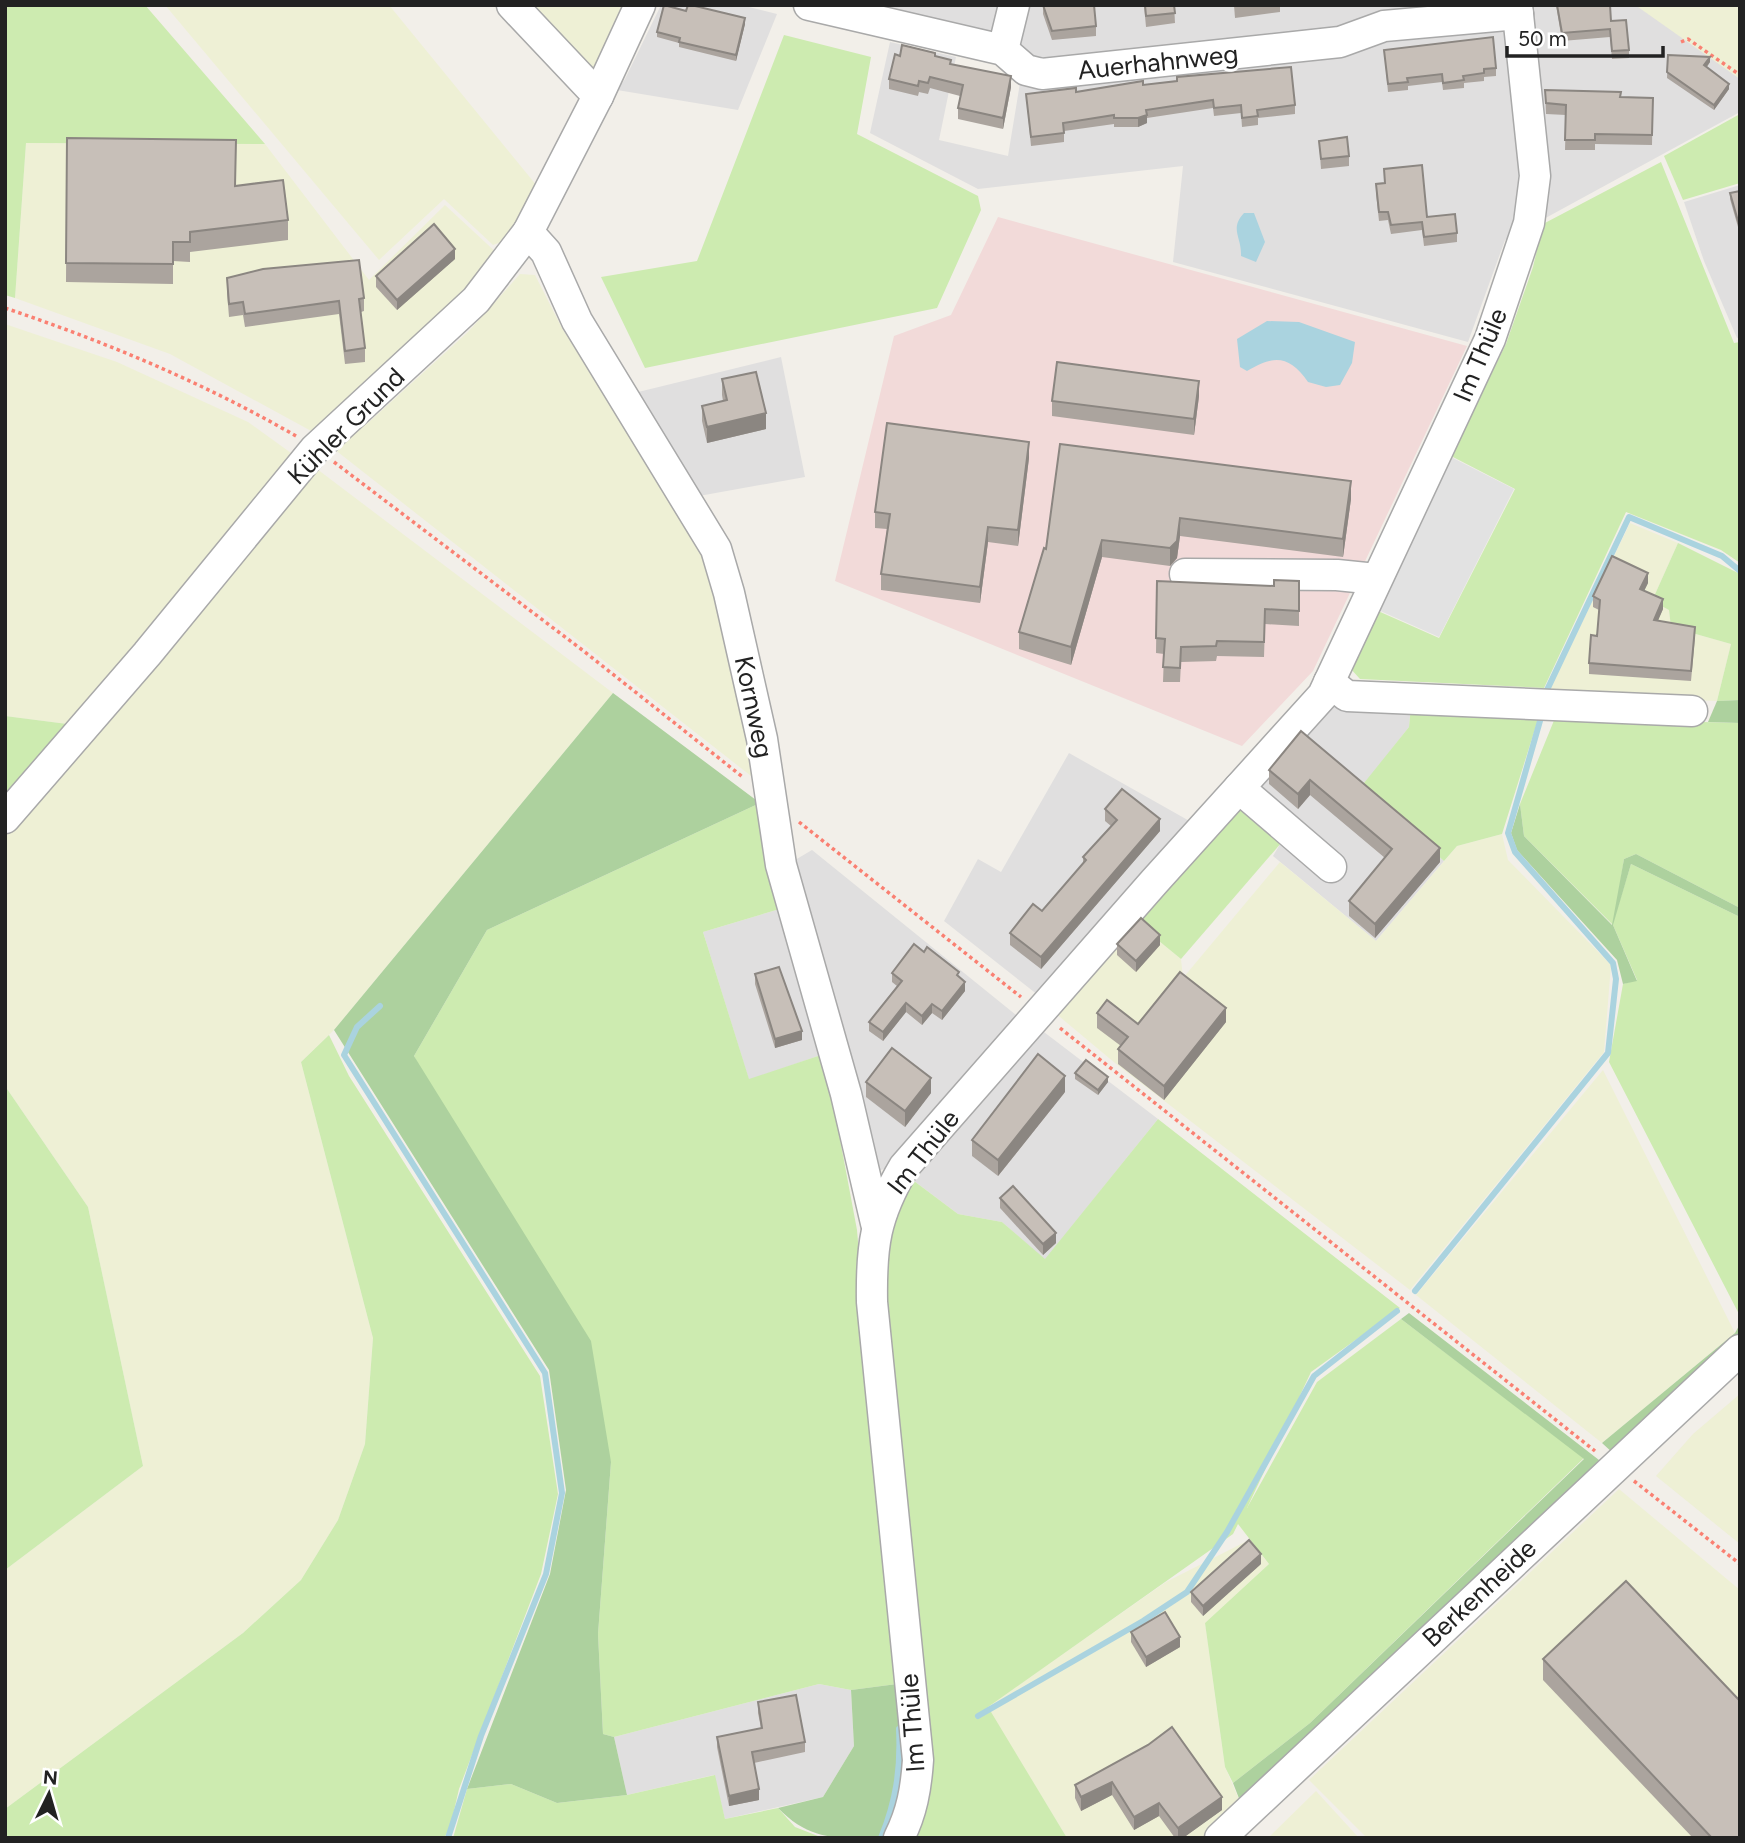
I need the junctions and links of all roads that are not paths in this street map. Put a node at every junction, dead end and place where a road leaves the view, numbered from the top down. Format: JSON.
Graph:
{"nodes":[{"id":1,"x":512,"y":5,"type":"edge"},
{"id":2,"x":640,"y":5,"type":"edge"},
{"id":3,"x":809,"y":5,"type":"edge"},
{"id":4,"x":1014,"y":5,"type":"edge"},
{"id":5,"x":1518,"y":10,"type":"edge"},
{"id":6,"x":1003,"y":50,"type":"junction"},
{"id":7,"x":598,"y":96,"type":"junction"},
{"id":8,"x":528,"y":232,"type":"junction"},
{"id":9,"x":1185,"y":574,"type":"dead end"},
{"id":10,"x":1376,"y":579,"type":"junction"},
{"id":11,"x":1329,"y":682,"type":"junction"},
{"id":12,"x":1692,"y":711,"type":"dead end"},
{"id":13,"x":1238,"y":788,"type":"junction"},
{"id":14,"x":5,"y":818,"type":"edge"},
{"id":15,"x":1331,"y":867,"type":"dead end"},
{"id":16,"x":876,"y":1223,"type":"junction"},
{"id":17,"x":1740,"y":1350,"type":"edge"},
{"id":18,"x":899,"y":1838,"type":"edge"},
{"id":19,"x":1220,"y":1838,"type":"edge"}],
"edges":[{"from":1,"to":7,"type":"street"},
{"from":2,"to":7,"type":"street","name":"Kühler Grund"},
{"from":3,"to":6,"type":"street","name":"Auerhahnweg"},
{"from":4,"to":6,"type":"street"},
{"from":5,"to":6,"type":"street","name":"Auerhahnweg"},
{"from":5,"to":10,"type":"street","name":"Im Thüle"},
{"from":7,"to":8,"type":"street","name":"Kühler Grund"},
{"from":8,"to":14,"type":"street","name":"Kühler Grund"},
{"from":8,"to":16,"type":"street","name":"Kornweg"},
{"from":9,"to":10,"type":"street"},
{"from":10,"to":11,"type":"street","name":"Im Thüle"},
{"from":11,"to":12,"type":"street"},
{"from":11,"to":13,"type":"street","name":"Im Thüle"},
{"from":13,"to":15,"type":"street"},
{"from":13,"to":16,"type":"street","name":"Im Thüle"},
{"from":16,"to":18,"type":"street","name":"Im Thüle"},
{"from":17,"to":19,"type":"street","name":"Berkenheide"}]}
